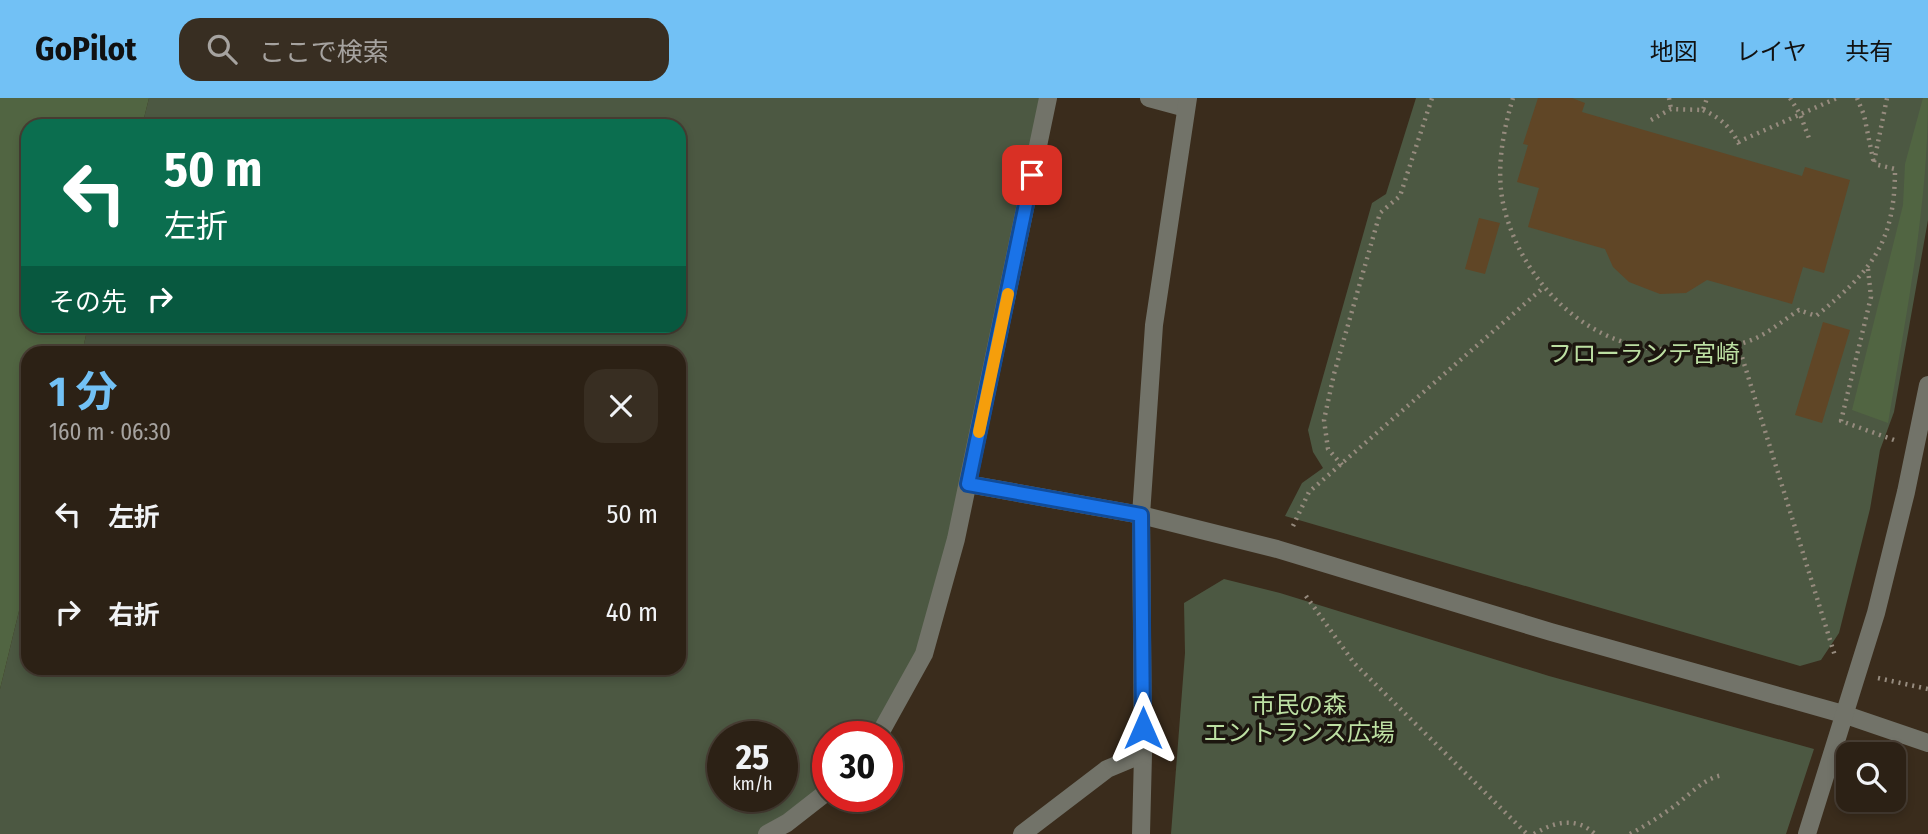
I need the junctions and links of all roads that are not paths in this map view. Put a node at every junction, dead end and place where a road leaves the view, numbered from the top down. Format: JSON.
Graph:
{"nodes":[{"id":1,"x":1048,"y":98,"type":"edge"},
{"id":2,"x":1149,"y":98,"type":"edge"},
{"id":3,"x":1187,"y":103,"type":"edge"},
{"id":4,"x":1928,"y":385,"type":"edge"},
{"id":5,"x":968,"y":484,"type":"junction"},
{"id":6,"x":1141,"y":515,"type":"junction"},
{"id":7,"x":1843,"y":714,"type":"junction"},
{"id":8,"x":887,"y":721,"type":"edge"},
{"id":9,"x":1928,"y":743,"type":"edge"},
{"id":10,"x":1143,"y":754,"type":"junction"},
{"id":11,"x":812,"y":803,"type":"edge"},
{"id":12,"x":767,"y":834,"type":"edge"},
{"id":13,"x":1022,"y":834,"type":"edge"},
{"id":14,"x":1141,"y":834,"type":"edge"},
{"id":15,"x":1807,"y":834,"type":"edge"}],
"edges":[{"from":1,"to":5,"type":"street"},
{"from":2,"to":3,"type":"street"},
{"from":3,"to":6,"type":"street"},
{"from":4,"to":7,"type":"street"},
{"from":5,"to":6,"type":"street"},
{"from":5,"to":8,"type":"street"},
{"from":6,"to":7,"type":"street"},
{"from":6,"to":10,"type":"street"},
{"from":7,"to":9,"type":"street"},
{"from":7,"to":15,"type":"street"},
{"from":10,"to":13,"type":"street"},
{"from":10,"to":14,"type":"street"},
{"from":11,"to":12,"type":"street"}]}
